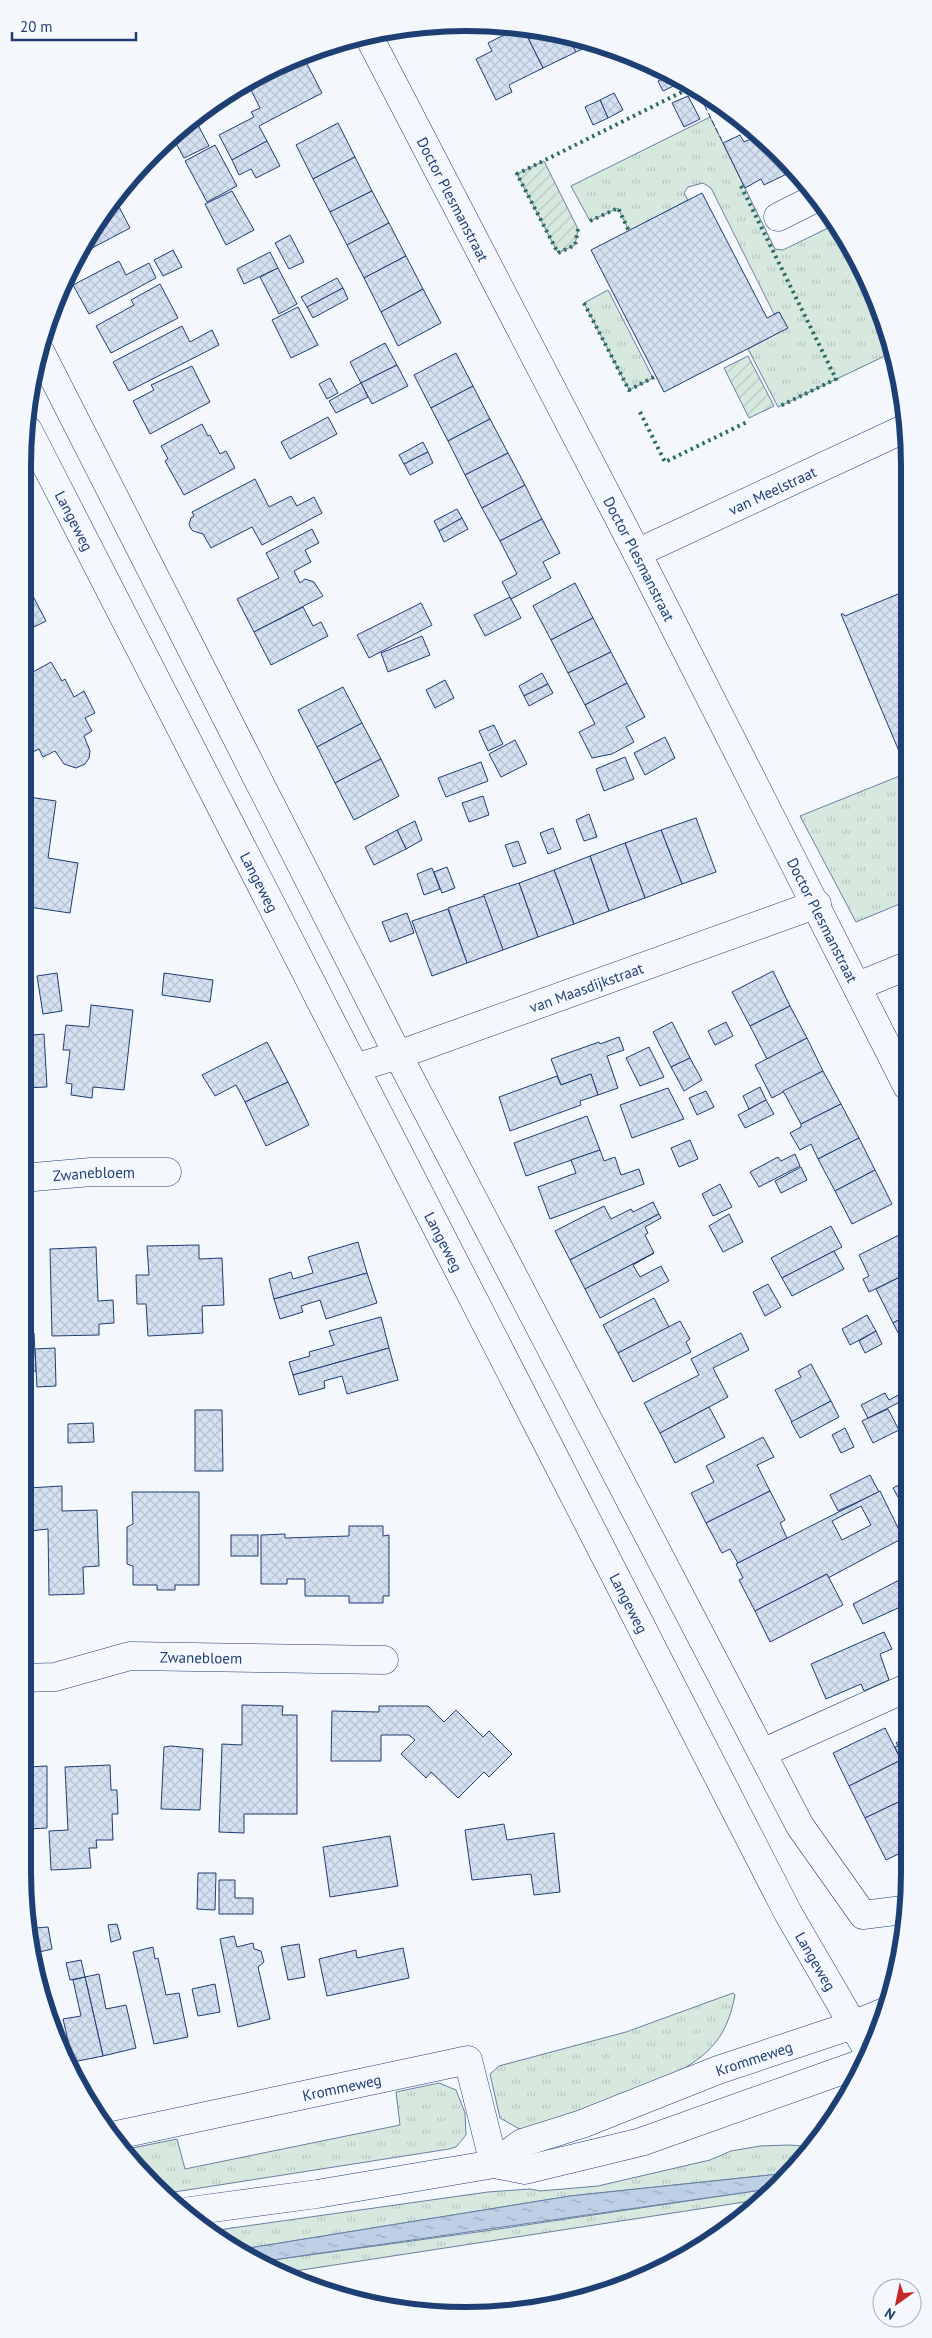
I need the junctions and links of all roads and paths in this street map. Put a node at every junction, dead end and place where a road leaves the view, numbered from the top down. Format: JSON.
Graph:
{"nodes":[{"id":1,"x":377,"y":41,"type":"edge"},
{"id":2,"x":811,"y":201,"type":"edge"},
{"id":3,"x":778,"y":217,"type":"dead end"},
{"id":4,"x":45,"y":360,"type":"edge"},
{"id":5,"x":899,"y":431,"type":"edge"},
{"id":6,"x":32,"y":438,"type":"edge"},
{"id":7,"x":637,"y":554,"type":"junction"},
{"id":8,"x":817,"y":904,"type":"junction"},
{"id":9,"x":901,"y":968,"type":"edge"},
{"id":10,"x":858,"y":986,"type":"junction"},
{"id":11,"x":398,"y":1055,"type":"junction"},
{"id":12,"x":355,"y":1068,"type":"junction"},
{"id":13,"x":901,"y":1072,"type":"edge"},
{"id":14,"x":167,"y":1172,"type":"dead end"},
{"id":15,"x":31,"y":1177,"type":"edge"},
{"id":16,"x":384,"y":1660,"type":"dead end"},
{"id":17,"x":31,"y":1678,"type":"edge"},
{"id":18,"x":901,"y":1691,"type":"edge"},
{"id":19,"x":762,"y":1754,"type":"junction"},
{"id":20,"x":899,"y":1911,"type":"edge"},
{"id":21,"x":877,"y":2015,"type":"edge"},
{"id":22,"x":853,"y":2025,"type":"junction"},
{"id":23,"x":865,"y":2045,"type":"edge"},
{"id":24,"x":855,"y":2066,"type":"edge"},
{"id":25,"x":119,"y":2134,"type":"edge"},
{"id":26,"x":494,"y":2164,"type":"junction"},
{"id":27,"x":193,"y":2211,"type":"edge"}],
"edges":[{"from":1,"to":7,"type":"street","name":"Doctor Plesmanstraat"},
{"from":2,"to":3,"type":"street"},
{"from":4,"to":11,"type":"street"},
{"from":5,"to":7,"type":"street","name":"van Meelstraat"},
{"from":6,"to":12,"type":"street","name":"Langeweg"},
{"from":7,"to":8,"type":"street","name":"Doctor Plesmanstraat"},
{"from":8,"to":10,"type":"street","name":"Doctor Plesmanstraat"},
{"from":8,"to":11,"type":"street","name":"van Maasdijkstraat"},
{"from":9,"to":10,"type":"street"},
{"from":10,"to":13,"type":"street","name":"Doctor Plesmanstraat"},
{"from":11,"to":12,"type":"street","name":"van Maasdijkstraat"},
{"from":11,"to":19,"type":"street"},
{"from":12,"to":22,"type":"street","name":"Langeweg"},
{"from":14,"to":15,"type":"street","name":"Zwanebloem"},
{"from":16,"to":17,"type":"street","name":"Zwanebloem"},
{"from":18,"to":19,"type":"street"},
{"from":19,"to":20,"type":"street"},
{"from":21,"to":22,"type":"street","name":"Krommeweg"},
{"from":22,"to":23,"type":"street","name":"Langeweg"},
{"from":22,"to":26,"type":"street","name":"Krommeweg"},
{"from":24,"to":26,"type":"street","name":"Krommeweg"},
{"from":25,"to":26,"type":"street","name":"Krommeweg"},
{"from":26,"to":27,"type":"street","name":"Krommeweg"}]}
